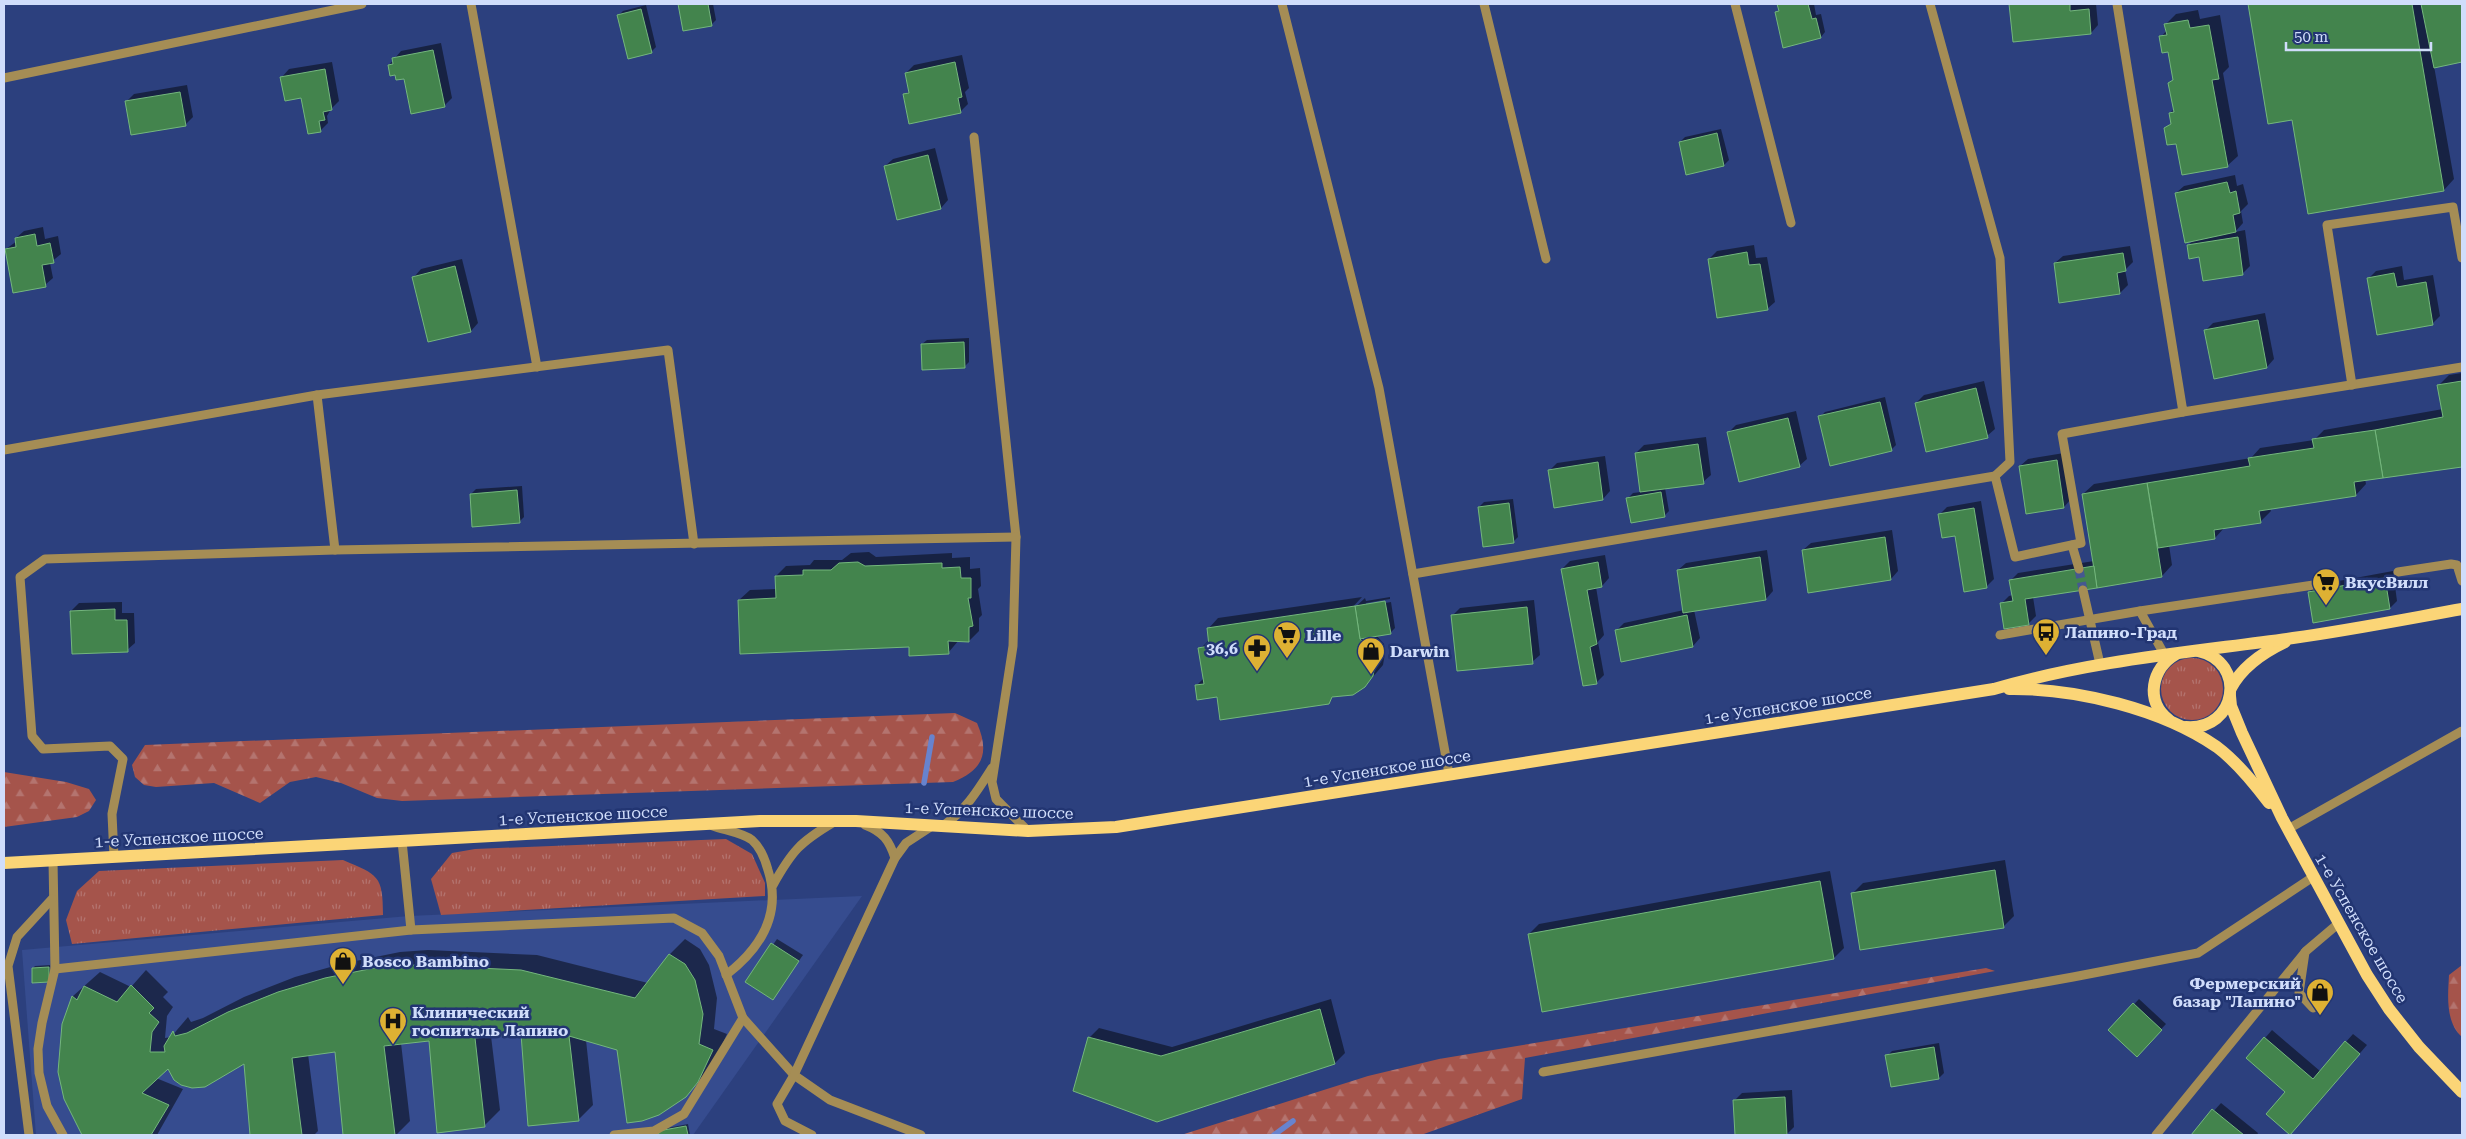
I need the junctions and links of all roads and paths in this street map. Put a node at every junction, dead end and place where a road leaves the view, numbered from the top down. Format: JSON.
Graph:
{"nodes":[{"id":1,"x":362,"y":4,"type":"edge"},
{"id":2,"x":471,"y":4,"type":"edge"},
{"id":3,"x":1282,"y":4,"type":"edge"},
{"id":4,"x":1484,"y":4,"type":"edge"},
{"id":5,"x":1735,"y":4,"type":"edge"},
{"id":6,"x":1930,"y":4,"type":"edge"},
{"id":7,"x":2117,"y":4,"type":"edge"},
{"id":8,"x":4,"y":78,"type":"edge"},
{"id":9,"x":974,"y":137,"type":"dead end"},
{"id":10,"x":1791,"y":223,"type":"dead end"},
{"id":11,"x":2462,"y":258,"type":"edge"},
{"id":12,"x":1546,"y":259,"type":"dead end"},
{"id":13,"x":537,"y":367,"type":"junction"},
{"id":14,"x":2462,"y":367,"type":"edge"},
{"id":15,"x":2352,"y":385,"type":"junction"},
{"id":16,"x":317,"y":395,"type":"junction"},
{"id":17,"x":2183,"y":412,"type":"junction"},
{"id":18,"x":4,"y":450,"type":"edge"},
{"id":19,"x":1995,"y":476,"type":"junction"},
{"id":20,"x":1016,"y":537,"type":"junction"},
{"id":21,"x":694,"y":544,"type":"junction"},
{"id":22,"x":2072,"y":545,"type":"junction"},
{"id":23,"x":335,"y":550,"type":"junction"},
{"id":24,"x":2079,"y":569,"type":"tunnel mouth"},
{"id":25,"x":2398,"y":572,"type":"dead end"},
{"id":26,"x":1413,"y":574,"type":"junction"},
{"id":27,"x":2462,"y":581,"type":"edge"},
{"id":28,"x":2320,"y":584,"type":"dead end"},
{"id":29,"x":2083,"y":590,"type":"tunnel mouth"},
{"id":30,"x":2462,"y":609,"type":"edge"},
{"id":31,"x":2140,"y":611,"type":"junction"},
{"id":32,"x":2089,"y":619,"type":"junction"},
{"id":33,"x":2000,"y":635,"type":"dead end"},
{"id":34,"x":2294,"y":638,"type":"junction"},
{"id":35,"x":2187,"y":651,"type":"junction"},
{"id":36,"x":2164,"y":654,"type":"junction"},
{"id":37,"x":2100,"y":664,"type":"junction"},
{"id":38,"x":1994,"y":689,"type":"junction"},
{"id":39,"x":2231,"y":692,"type":"junction"},
{"id":40,"x":2175,"y":724,"type":"junction"},
{"id":41,"x":2462,"y":731,"type":"edge"},
{"id":42,"x":994,"y":766,"type":"junction"},
{"id":43,"x":1449,"y":774,"type":"junction"},
{"id":44,"x":837,"y":821,"type":"junction"},
{"id":45,"x":856,"y":821,"type":"junction"},
{"id":46,"x":2285,"y":823,"type":"junction"},
{"id":47,"x":708,"y":824,"type":"junction"},
{"id":48,"x":940,"y":825,"type":"junction"},
{"id":49,"x":1028,"y":831,"type":"junction"},
{"id":50,"x":402,"y":841,"type":"junction"},
{"id":51,"x":114,"y":857,"type":"junction"},
{"id":52,"x":895,"y":858,"type":"junction"},
{"id":53,"x":53,"y":862,"type":"junction"},
{"id":54,"x":4,"y":864,"type":"edge"},
{"id":55,"x":2313,"y":877,"type":"junction"},
{"id":56,"x":773,"y":885,"type":"junction"},
{"id":57,"x":52,"y":899,"type":"junction"},
{"id":58,"x":2339,"y":922,"type":"junction"},
{"id":59,"x":411,"y":930,"type":"junction"},
{"id":60,"x":2306,"y":951,"type":"junction"},
{"id":61,"x":55,"y":969,"type":"junction"},
{"id":62,"x":726,"y":975,"type":"junction"},
{"id":63,"x":2313,"y":1008,"type":"dead end"},
{"id":64,"x":743,"y":1018,"type":"junction"},
{"id":65,"x":1543,"y":1072,"type":"dead end"},
{"id":66,"x":794,"y":1075,"type":"junction"},
{"id":67,"x":2462,"y":1092,"type":"edge"},
{"id":68,"x":29,"y":1135,"type":"edge"},
{"id":69,"x":63,"y":1135,"type":"edge"},
{"id":70,"x":614,"y":1135,"type":"edge"},
{"id":71,"x":812,"y":1135,"type":"edge"},
{"id":72,"x":921,"y":1135,"type":"edge"},
{"id":73,"x":2156,"y":1135,"type":"edge"}],
"edges":[{"from":1,"to":8,"type":"street"},
{"from":2,"to":13,"type":"street"},
{"from":3,"to":26,"type":"street"},
{"from":4,"to":12,"type":"street"},
{"from":5,"to":10,"type":"street"},
{"from":6,"to":19,"type":"street"},
{"from":7,"to":17,"type":"street"},
{"from":9,"to":20,"type":"street"},
{"from":11,"to":15,"type":"street"},
{"from":13,"to":16,"type":"street"},
{"from":13,"to":21,"type":"street"},
{"from":14,"to":15,"type":"street"},
{"from":15,"to":17,"type":"street"},
{"from":16,"to":18,"type":"street"},
{"from":16,"to":23,"type":"street"},
{"from":17,"to":22,"type":"street"},
{"from":19,"to":22,"type":"street"},
{"from":19,"to":26,"type":"street"},
{"from":20,"to":21,"type":"street"},
{"from":20,"to":42,"type":"street"},
{"from":21,"to":23,"type":"street"},
{"from":22,"to":24,"type":"street"},
{"from":23,"to":51,"type":"street"},
{"from":25,"to":27,"type":"street"},
{"from":26,"to":43,"type":"street"},
{"from":28,"to":31,"type":"street"},
{"from":29,"to":32,"type":"street"},
{"from":30,"to":34,"type":"main road","name":"1-е Успенское шоссе"},
{"from":31,"to":32,"type":"street"},
{"from":31,"to":36,"type":"street"},
{"from":32,"to":33,"type":"street"},
{"from":32,"to":37,"type":"street"},
{"from":34,"to":35,"type":"main road","name":"1-е Успенское шоссе"},
{"from":34,"to":39,"type":"main road","name":"1-е Успенское шоссе"},
{"from":35,"to":36,"type":"main road","name":"1-е Успенское шоссе"},
{"from":35,"to":39,"type":"main road","name":"1-е Успенское шоссе"},
{"from":35,"to":40,"type":"main road","name":"1-е Успенское шоссе"},
{"from":36,"to":37,"type":"main road","name":"1-е Успенское шоссе"},
{"from":37,"to":38,"type":"main road","name":"1-е Успенское шоссе"},
{"from":38,"to":40,"type":"main road","name":"1-е Успенское шоссе"},
{"from":38,"to":43,"type":"main road","name":"1-е Успенское шоссе"},
{"from":39,"to":40,"type":"main road","name":"1-е Успенское шоссе"},
{"from":39,"to":46,"type":"main road","name":"1-е Успенское шоссе"},
{"from":40,"to":46,"type":"main road","name":"1-е Успенское шоссе"},
{"from":41,"to":46,"type":"street"},
{"from":42,"to":48,"type":"street"},
{"from":42,"to":49,"type":"street"},
{"from":43,"to":49,"type":"main road","name":"1-е Успенское шоссе"},
{"from":44,"to":45,"type":"main road","name":"1-е Успенское шоссе"},
{"from":44,"to":47,"type":"main road","name":"1-е Успенское шоссе"},
{"from":44,"to":56,"type":"street"},
{"from":45,"to":48,"type":"main road","name":"1-е Успенское шоссе"},
{"from":45,"to":52,"type":"street"},
{"from":46,"to":55,"type":"main road","name":"1-е Успенское шоссе"},
{"from":47,"to":50,"type":"main road","name":"1-е Успенское шоссе"},
{"from":47,"to":56,"type":"street"},
{"from":48,"to":49,"type":"main road","name":"1-е Успенское шоссе"},
{"from":48,"to":52,"type":"street"},
{"from":50,"to":51,"type":"main road","name":"1-е Успенское шоссе"},
{"from":50,"to":59,"type":"street"},
{"from":51,"to":53,"type":"main road","name":"1-е Успенское шоссе"},
{"from":52,"to":66,"type":"street"},
{"from":53,"to":54,"type":"main road","name":"1-е Успенское шоссе"},
{"from":53,"to":57,"type":"street"},
{"from":55,"to":58,"type":"main road","name":"1-е Успенское шоссе"},
{"from":55,"to":65,"type":"street"},
{"from":56,"to":62,"type":"street"},
{"from":57,"to":61,"type":"street"},
{"from":57,"to":68,"type":"street"},
{"from":58,"to":60,"type":"street"},
{"from":58,"to":67,"type":"main road","name":"1-е Успенское шоссе"},
{"from":59,"to":61,"type":"street"},
{"from":59,"to":62,"type":"street"},
{"from":60,"to":63,"type":"street"},
{"from":60,"to":73,"type":"street"},
{"from":61,"to":69,"type":"street"},
{"from":62,"to":64,"type":"street"},
{"from":64,"to":66,"type":"street"},
{"from":64,"to":70,"type":"street"},
{"from":66,"to":71,"type":"street"},
{"from":66,"to":72,"type":"street"}]}
